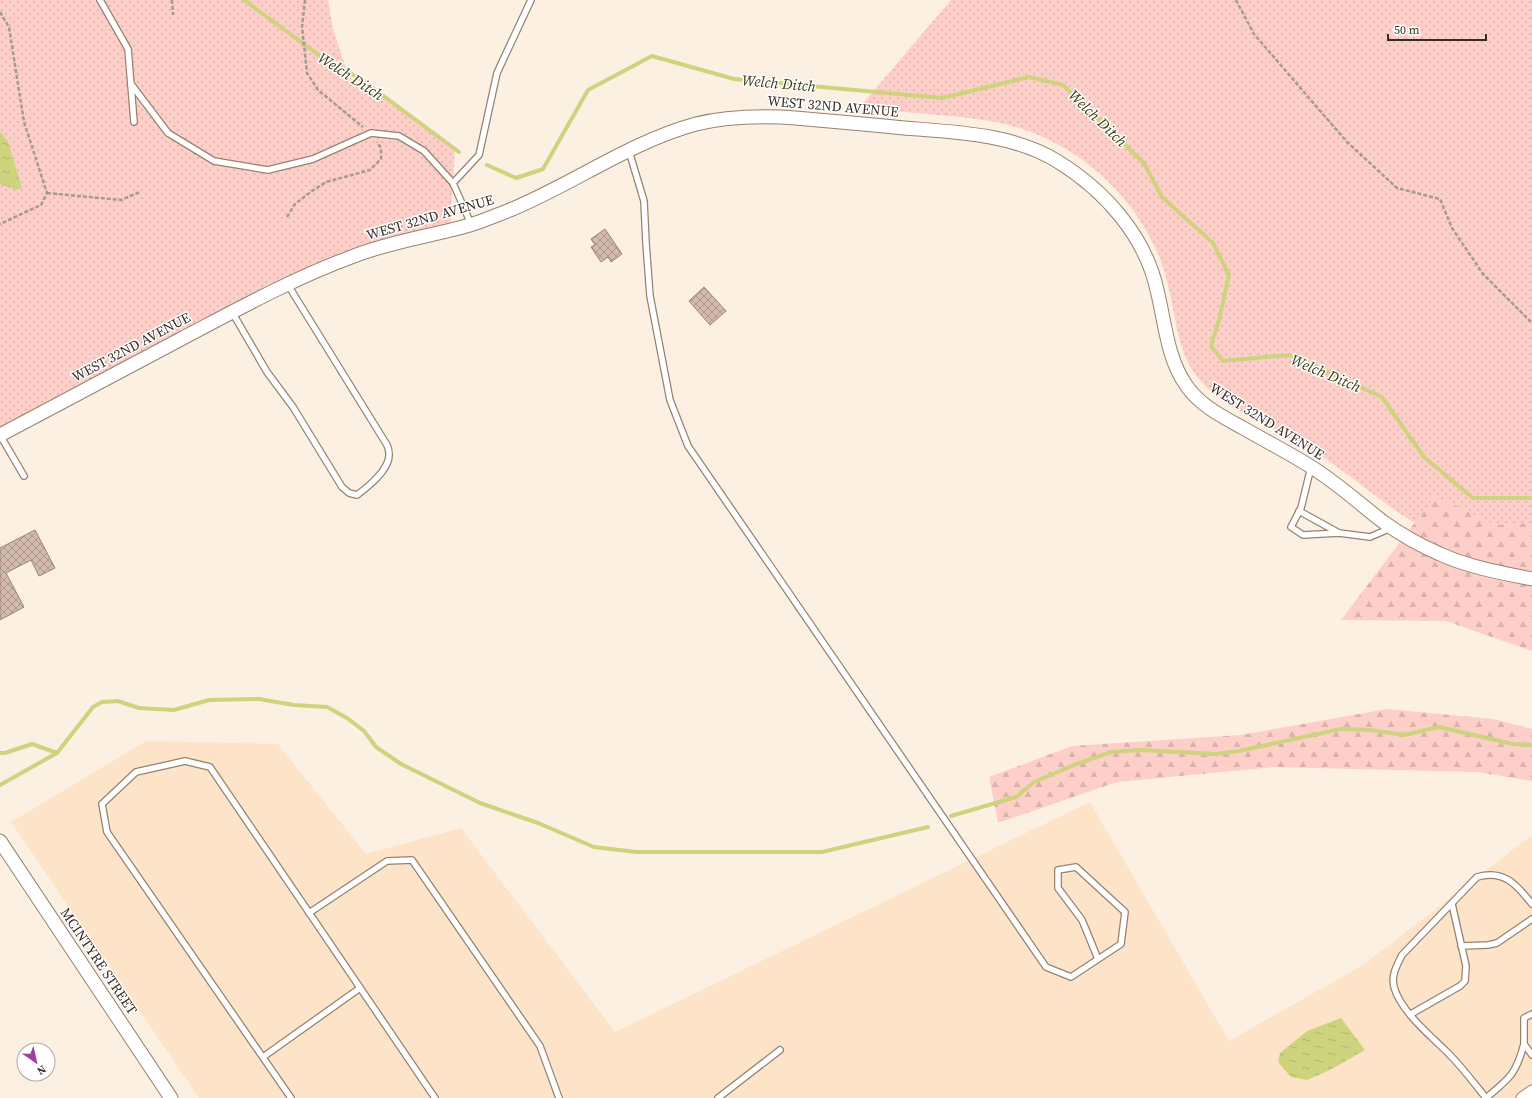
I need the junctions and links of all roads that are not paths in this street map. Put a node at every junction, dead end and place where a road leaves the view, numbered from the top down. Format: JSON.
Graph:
{"nodes":[{"id":1,"x":100,"y":0,"type":"edge"},
{"id":2,"x":530,"y":0,"type":"edge"},
{"id":3,"x":131,"y":84,"type":"junction"},
{"id":4,"x":134,"y":122,"type":"dead end"},
{"id":5,"x":628,"y":151,"type":"junction"},
{"id":6,"x":452,"y":183,"type":"junction"},
{"id":7,"x":471,"y":224,"type":"junction"},
{"id":8,"x":288,"y":285,"type":"junction"},
{"id":9,"x":232,"y":312,"type":"junction"},
{"id":10,"x":0,"y":435,"type":"edge"},
{"id":11,"x":1311,"y":467,"type":"junction"},
{"id":12,"x":24,"y":476,"type":"dead end"},
{"id":13,"x":1299,"y":511,"type":"junction"},
{"id":14,"x":1392,"y":528,"type":"junction"},
{"id":15,"x":1339,"y":533,"type":"junction"},
{"id":16,"x":1532,"y":579,"type":"edge"},
{"id":17,"x":0,"y":841,"type":"edge"},
{"id":18,"x":1452,"y":904,"type":"junction"},
{"id":19,"x":1532,"y":904,"type":"edge"},
{"id":20,"x":309,"y":913,"type":"junction"},
{"id":21,"x":1532,"y":919,"type":"edge"},
{"id":22,"x":1461,"y":946,"type":"junction"},
{"id":23,"x":1098,"y":959,"type":"junction"},
{"id":24,"x":360,"y":988,"type":"junction"},
{"id":25,"x":1411,"y":1014,"type":"junction"},
{"id":26,"x":1532,"y":1014,"type":"edge"},
{"id":27,"x":1524,"y":1044,"type":"junction"},
{"id":28,"x":780,"y":1050,"type":"dead end"},
{"id":29,"x":1532,"y":1055,"type":"edge"},
{"id":30,"x":263,"y":1057,"type":"junction"},
{"id":31,"x":1532,"y":1091,"type":"edge"},
{"id":32,"x":171,"y":1098,"type":"edge"},
{"id":33,"x":291,"y":1098,"type":"edge"},
{"id":34,"x":435,"y":1098,"type":"edge"},
{"id":35,"x":559,"y":1098,"type":"edge"},
{"id":36,"x":718,"y":1098,"type":"edge"},
{"id":37,"x":1486,"y":1098,"type":"edge"},
{"id":38,"x":1522,"y":1098,"type":"edge"}],
"edges":[{"from":1,"to":3,"type":"lane"},
{"from":2,"to":6,"type":"lane"},
{"from":3,"to":4,"type":"lane"},
{"from":3,"to":6,"type":"lane"},
{"from":5,"to":7,"type":"street","name":"WEST 32ND AVENUE"},
{"from":5,"to":11,"type":"street","name":"WEST 32ND AVENUE"},
{"from":5,"to":23,"type":"lane"},
{"from":6,"to":7,"type":"lane"},
{"from":7,"to":8,"type":"street","name":"WEST 32ND AVENUE"},
{"from":8,"to":9,"type":"street","name":"WEST 32ND AVENUE"},
{"from":8,"to":9,"type":"lane"},
{"from":9,"to":10,"type":"street","name":"WEST 32ND AVENUE"},
{"from":10,"to":12,"type":"lane"},
{"from":11,"to":13,"type":"lane"},
{"from":11,"to":14,"type":"street","name":"WEST 32ND AVENUE"},
{"from":13,"to":15,"type":"lane"},
{"from":13,"to":15,"type":"lane"},
{"from":14,"to":15,"type":"lane"},
{"from":14,"to":16,"type":"street","name":"WEST 32ND AVENUE"},
{"from":17,"to":32,"type":"street","name":"MCINTYRE STREET"},
{"from":18,"to":19,"type":"lane"},
{"from":18,"to":22,"type":"lane"},
{"from":18,"to":25,"type":"lane"},
{"from":20,"to":24,"type":"lane"},
{"from":20,"to":30,"type":"lane"},
{"from":20,"to":35,"type":"lane"},
{"from":21,"to":22,"type":"lane"},
{"from":22,"to":25,"type":"lane"},
{"from":23,"to":23,"type":"lane"},
{"from":24,"to":30,"type":"lane"},
{"from":24,"to":34,"type":"lane"},
{"from":25,"to":37,"type":"lane"},
{"from":26,"to":27,"type":"lane"},
{"from":27,"to":29,"type":"lane"},
{"from":27,"to":37,"type":"lane"},
{"from":28,"to":36,"type":"lane"},
{"from":30,"to":33,"type":"lane"},
{"from":31,"to":38,"type":"street"}]}
